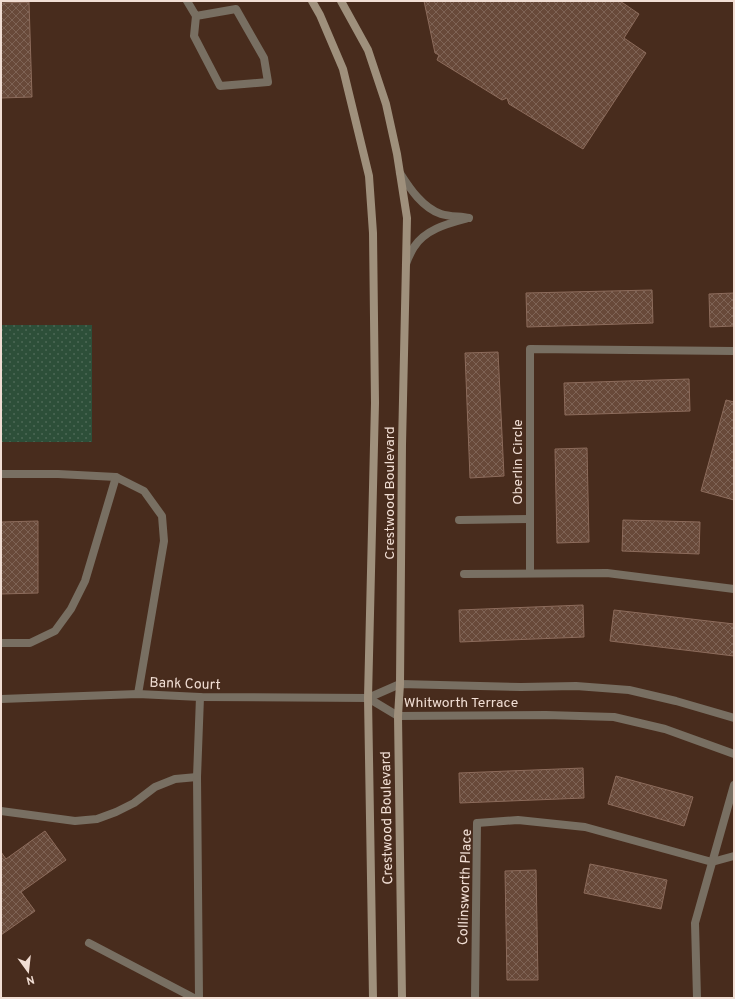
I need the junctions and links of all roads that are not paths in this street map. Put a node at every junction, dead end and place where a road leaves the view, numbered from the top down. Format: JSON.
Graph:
{"nodes":[{"id":1,"x":187,"y":1,"type":"edge"},
{"id":2,"x":312,"y":1,"type":"edge"},
{"id":3,"x":341,"y":1,"type":"edge"},
{"id":4,"x":196,"y":16,"type":"junction"},
{"id":5,"x":400,"y":174,"type":"junction"},
{"id":6,"x":406,"y":264,"type":"junction"},
{"id":7,"x":734,"y":351,"type":"edge"},
{"id":8,"x":1,"y":474,"type":"edge"},
{"id":9,"x":116,"y":477,"type":"junction"},
{"id":10,"x":530,"y":519,"type":"junction"},
{"id":11,"x":459,"y":520,"type":"dead end"},
{"id":12,"x":464,"y":574,"type":"dead end"},
{"id":13,"x":530,"y":574,"type":"junction"},
{"id":14,"x":734,"y":589,"type":"edge"},
{"id":15,"x":1,"y":643,"type":"edge"},
{"id":16,"x":400,"y":684,"type":"junction"},
{"id":17,"x":138,"y":694,"type":"junction"},
{"id":18,"x":200,"y":697,"type":"junction"},
{"id":19,"x":1,"y":698,"type":"edge"},
{"id":20,"x":368,"y":698,"type":"junction"},
{"id":21,"x":398,"y":716,"type":"junction"},
{"id":22,"x":734,"y":718,"type":"edge"},
{"id":23,"x":734,"y":754,"type":"edge"},
{"id":24,"x":197,"y":777,"type":"junction"},
{"id":25,"x":734,"y":785,"type":"edge"},
{"id":26,"x":1,"y":811,"type":"edge"},
{"id":27,"x":734,"y":856,"type":"edge"},
{"id":28,"x":712,"y":862,"type":"junction"},
{"id":29,"x":89,"y":944,"type":"dead end"},
{"id":30,"x":194,"y":998,"type":"edge"},
{"id":31,"x":199,"y":998,"type":"edge"},
{"id":32,"x":373,"y":998,"type":"edge"},
{"id":33,"x":402,"y":998,"type":"edge"},
{"id":34,"x":475,"y":998,"type":"edge"},
{"id":35,"x":697,"y":998,"type":"edge"}],
"edges":[{"from":1,"to":4,"type":"street"},
{"from":2,"to":20,"type":"main road","name":"Crestwood Boulevard"},
{"from":3,"to":5,"type":"main road","name":"Crestwood Boulevard"},
{"from":4,"to":4,"type":"street"},
{"from":5,"to":6,"type":"main road","name":"Crestwood Boulevard"},
{"from":5,"to":6,"type":"street"},
{"from":6,"to":16,"type":"main road","name":"Crestwood Boulevard"},
{"from":7,"to":10,"type":"street","name":"Oberlin Circle"},
{"from":8,"to":9,"type":"street"},
{"from":9,"to":15,"type":"street"},
{"from":9,"to":17,"type":"street"},
{"from":10,"to":11,"type":"street"},
{"from":10,"to":13,"type":"street","name":"Oberlin Circle"},
{"from":12,"to":13,"type":"street"},
{"from":13,"to":14,"type":"street"},
{"from":16,"to":20,"type":"street","name":"Whitworth Terrace"},
{"from":16,"to":21,"type":"main road","name":"Crestwood Boulevard"},
{"from":16,"to":22,"type":"street","name":"Whitworth Terrace"},
{"from":17,"to":18,"type":"street","name":"Bank Court"},
{"from":17,"to":19,"type":"street","name":"Bank Court"},
{"from":18,"to":20,"type":"street","name":"Bank Court"},
{"from":18,"to":24,"type":"street"},
{"from":20,"to":21,"type":"street","name":"Whitworth Terrace"},
{"from":20,"to":32,"type":"main road","name":"Crestwood Boulevard"},
{"from":21,"to":23,"type":"street","name":"Whitworth Terrace"},
{"from":21,"to":33,"type":"main road","name":"Crestwood Boulevard"},
{"from":24,"to":26,"type":"street"},
{"from":24,"to":31,"type":"street"},
{"from":25,"to":28,"type":"street"},
{"from":27,"to":28,"type":"street"},
{"from":28,"to":34,"type":"street","name":"Collinsworth Place"},
{"from":28,"to":35,"type":"street"},
{"from":29,"to":30,"type":"street"}]}
